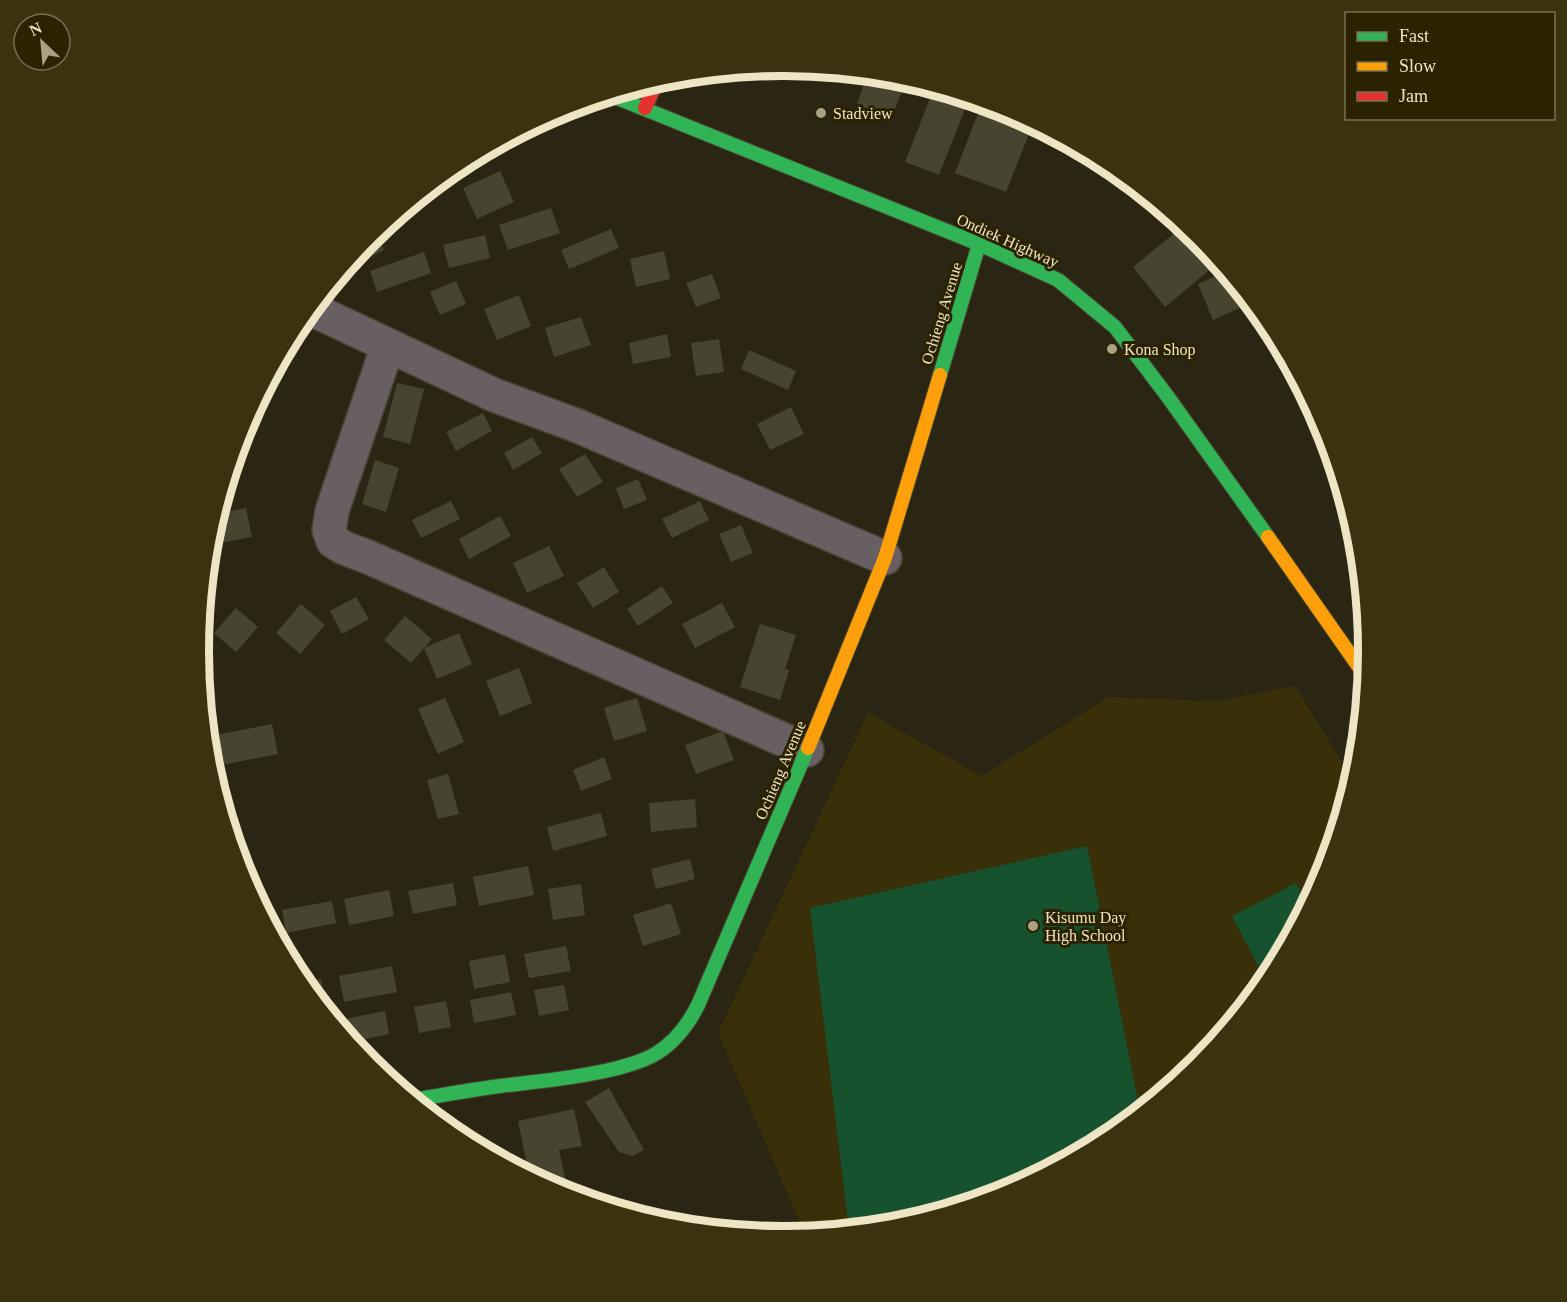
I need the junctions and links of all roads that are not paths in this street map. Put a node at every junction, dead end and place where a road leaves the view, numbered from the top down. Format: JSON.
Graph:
{"nodes":[{"id":1,"x":652,"y":92,"type":"edge"},
{"id":2,"x":623,"y":100,"type":"edge"},
{"id":3,"x":645,"y":108,"type":"junction"},
{"id":4,"x":979,"y":244,"type":"junction"},
{"id":5,"x":320,"y":313,"type":"edge"},
{"id":6,"x":388,"y":345,"type":"junction"},
{"id":7,"x":885,"y":558,"type":"junction"},
{"id":8,"x":1358,"y":665,"type":"edge"},
{"id":9,"x":807,"y":750,"type":"junction"},
{"id":10,"x":423,"y":1098,"type":"edge"}],
"edges":[{"from":1,"to":3,"type":"street"},
{"from":2,"to":3,"type":"street","name":"Ondiek Highway"},
{"from":3,"to":4,"type":"street","name":"Ondiek Highway"},
{"from":4,"to":7,"type":"street","name":"Ochieng Avenue"},
{"from":4,"to":8,"type":"street","name":"Ondiek Highway"},
{"from":5,"to":6,"type":"street"},
{"from":6,"to":7,"type":"street"},
{"from":6,"to":9,"type":"street"},
{"from":7,"to":9,"type":"street","name":"Ochieng Avenue"},
{"from":9,"to":10,"type":"street","name":"Ochieng Avenue"}]}
